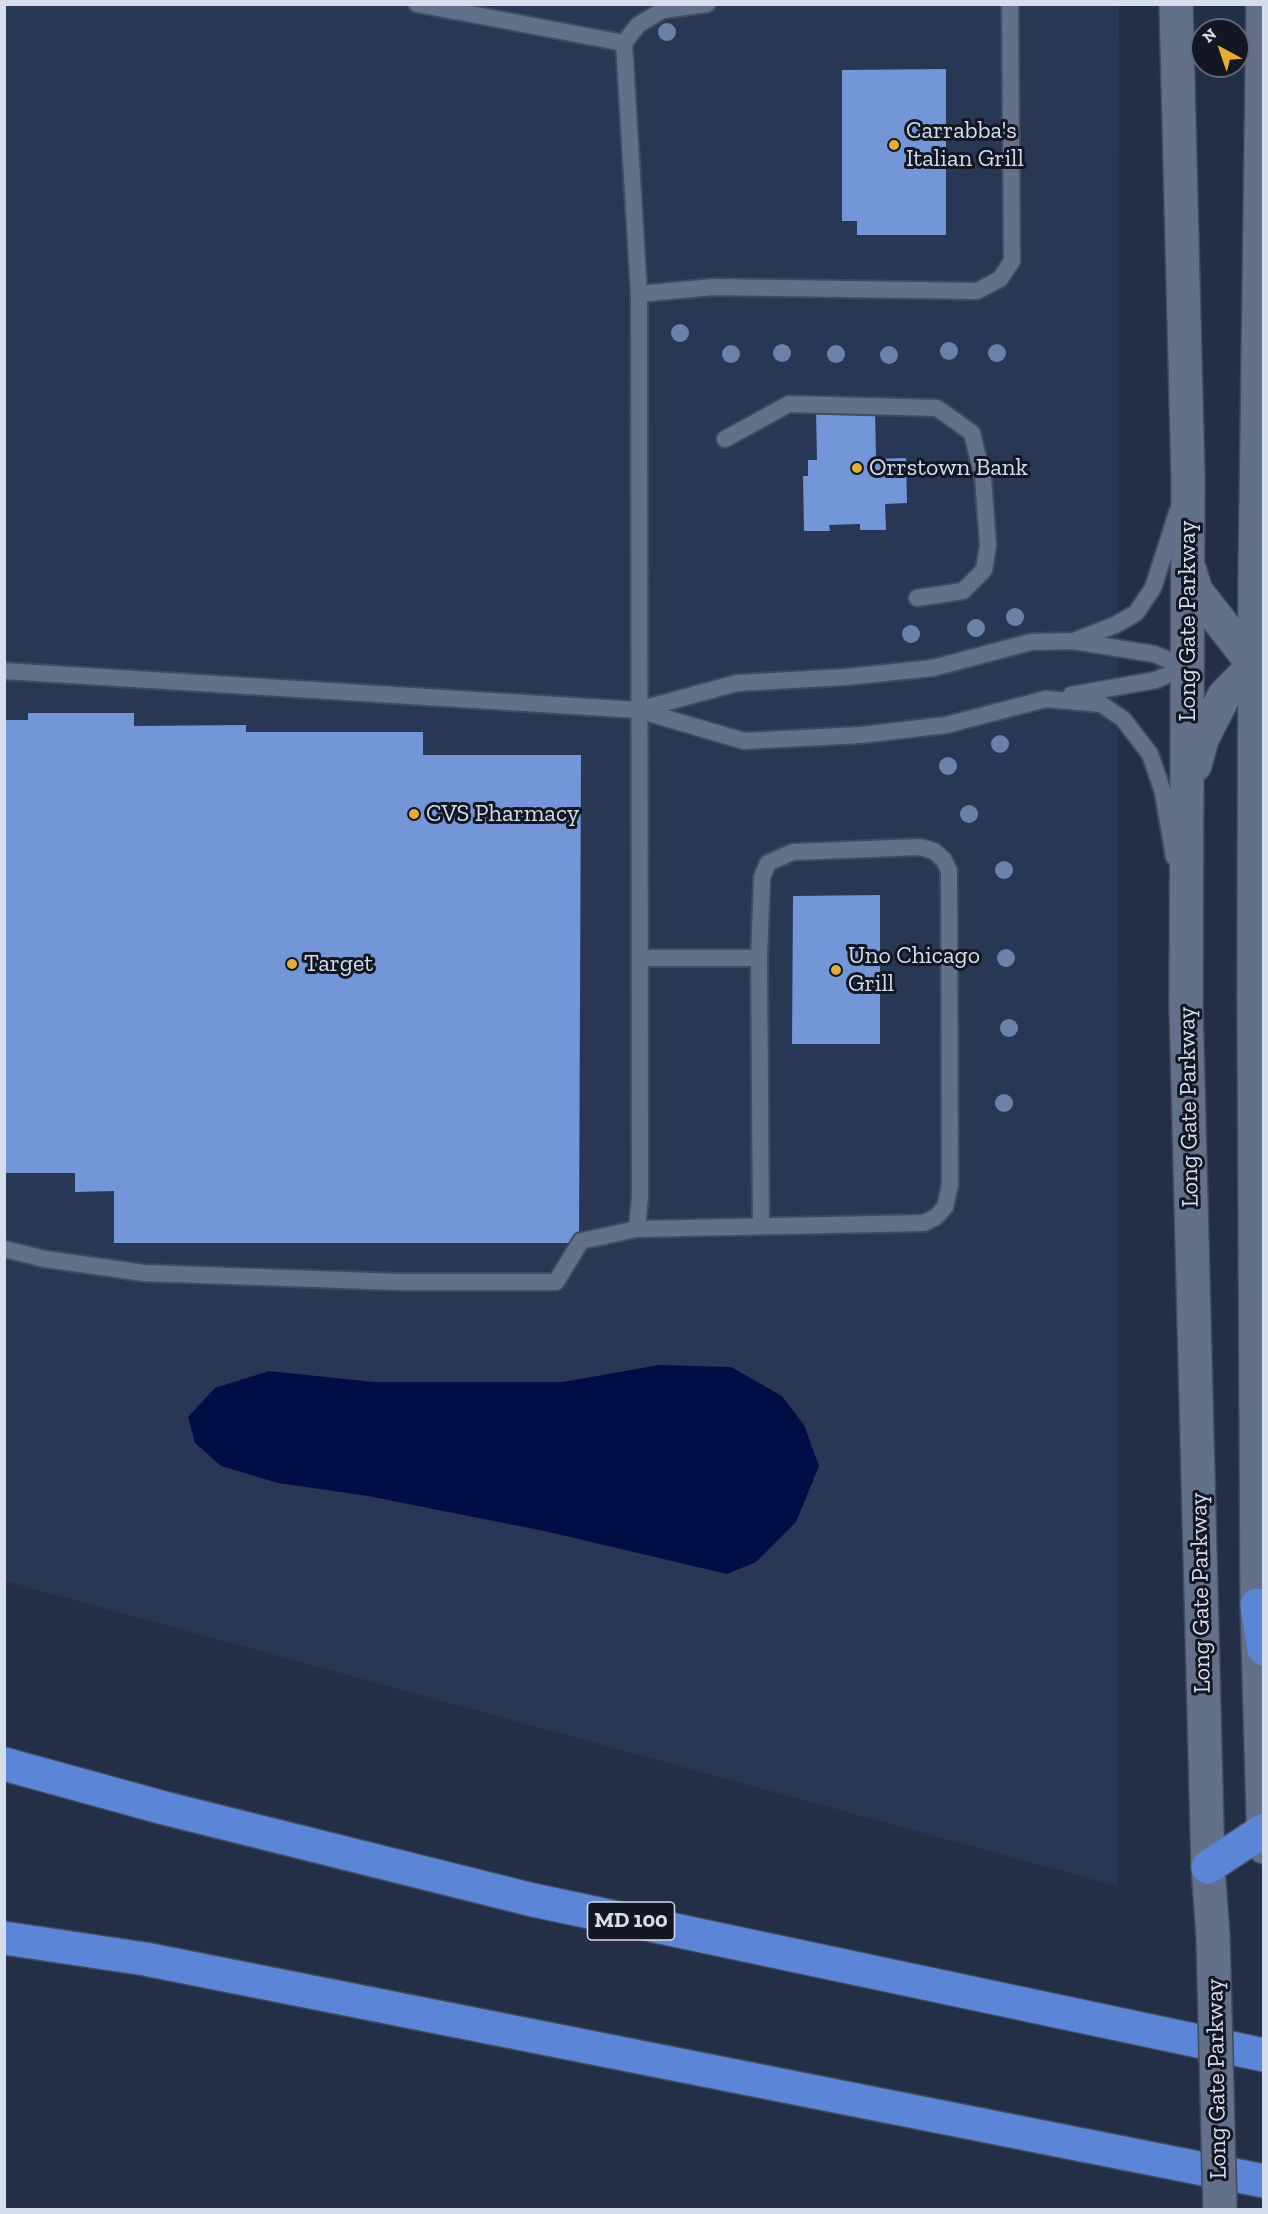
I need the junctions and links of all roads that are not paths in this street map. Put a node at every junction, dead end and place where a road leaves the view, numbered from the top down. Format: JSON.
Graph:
{"nodes":[{"id":1,"x":417,"y":4,"type":"edge"},
{"id":2,"x":707,"y":4,"type":"edge"},
{"id":3,"x":1010,"y":4,"type":"edge"},
{"id":4,"x":1176,"y":4,"type":"edge"},
{"id":5,"x":1263,"y":4,"type":"edge"},
{"id":6,"x":624,"y":43,"type":"junction"},
{"id":7,"x":639,"y":294,"type":"junction"},
{"id":8,"x":725,"y":439,"type":"dead end"},
{"id":9,"x":1188,"y":478,"type":"junction"},
{"id":10,"x":1187,"y":563,"type":"junction"},
{"id":11,"x":1255,"y":579,"type":"junction"},
{"id":12,"x":917,"y":598,"type":"dead end"},
{"id":13,"x":1224,"y":629,"type":"junction"},
{"id":14,"x":1073,"y":641,"type":"junction"},
{"id":15,"x":1254,"y":665,"type":"junction"},
{"id":16,"x":1186,"y":667,"type":"junction"},
{"id":17,"x":4,"y":671,"type":"edge"},
{"id":18,"x":1046,"y":699,"type":"junction"},
{"id":19,"x":1218,"y":708,"type":"junction"},
{"id":20,"x":638,"y":710,"type":"junction"},
{"id":21,"x":1188,"y":789,"type":"junction"},
{"id":22,"x":1256,"y":790,"type":"junction"},
{"id":23,"x":1186,"y":929,"type":"junction"},
{"id":24,"x":640,"y":958,"type":"junction"},
{"id":25,"x":759,"y":958,"type":"junction"},
{"id":26,"x":761,"y":1226,"type":"junction"},
{"id":27,"x":637,"y":1229,"type":"junction"},
{"id":28,"x":4,"y":1249,"type":"edge"},
{"id":29,"x":1257,"y":1605,"type":"junction"},
{"id":30,"x":1263,"y":1649,"type":"edge"},
{"id":31,"x":4,"y":1764,"type":"edge"},
{"id":32,"x":1263,"y":1836,"type":"edge"},
{"id":33,"x":1208,"y":1867,"type":"junction"},
{"id":34,"x":4,"y":1938,"type":"edge"},
{"id":35,"x":1263,"y":2055,"type":"edge"},
{"id":36,"x":1263,"y":2181,"type":"edge"},
{"id":37,"x":1220,"y":2210,"type":"edge"}],
"edges":[{"from":1,"to":6,"type":"lane"},
{"from":2,"to":6,"type":"lane"},
{"from":3,"to":7,"type":"lane"},
{"from":4,"to":9,"type":"street","name":"Long Gate Parkway"},
{"from":5,"to":11,"type":"street"},
{"from":6,"to":7,"type":"lane"},
{"from":7,"to":20,"type":"lane"},
{"from":8,"to":12,"type":"lane"},
{"from":9,"to":10,"type":"street","name":"Long Gate Parkway"},
{"from":9,"to":14,"type":"lane"},
{"from":10,"to":13,"type":"street"},
{"from":10,"to":16,"type":"street","name":"Long Gate Parkway"},
{"from":11,"to":13,"type":"street"},
{"from":11,"to":15,"type":"street"},
{"from":13,"to":15,"type":"street"},
{"from":13,"to":16,"type":"street"},
{"from":14,"to":16,"type":"lane"},
{"from":14,"to":20,"type":"lane"},
{"from":15,"to":19,"type":"street"},
{"from":15,"to":22,"type":"street"},
{"from":16,"to":18,"type":"lane"},
{"from":16,"to":19,"type":"street"},
{"from":16,"to":21,"type":"street","name":"Long Gate Parkway"},
{"from":17,"to":20,"type":"lane"},
{"from":18,"to":20,"type":"lane"},
{"from":18,"to":23,"type":"lane"},
{"from":19,"to":21,"type":"street"},
{"from":19,"to":22,"type":"street"},
{"from":20,"to":24,"type":"lane"},
{"from":21,"to":23,"type":"street","name":"Long Gate Parkway"},
{"from":22,"to":29,"type":"street"},
{"from":23,"to":33,"type":"street","name":"Long Gate Parkway"},
{"from":24,"to":25,"type":"lane"},
{"from":24,"to":27,"type":"lane"},
{"from":25,"to":26,"type":"lane"},
{"from":25,"to":26,"type":"lane"},
{"from":26,"to":27,"type":"lane"},
{"from":27,"to":28,"type":"lane"},
{"from":29,"to":30,"type":"highway"},
{"from":29,"to":32,"type":"street"},
{"from":31,"to":35,"type":"highway","number":"MD 100"},
{"from":32,"to":33,"type":"highway"},
{"from":33,"to":37,"type":"street","name":"Long Gate Parkway","bridge":true},
{"from":34,"to":36,"type":"highway"}]}
